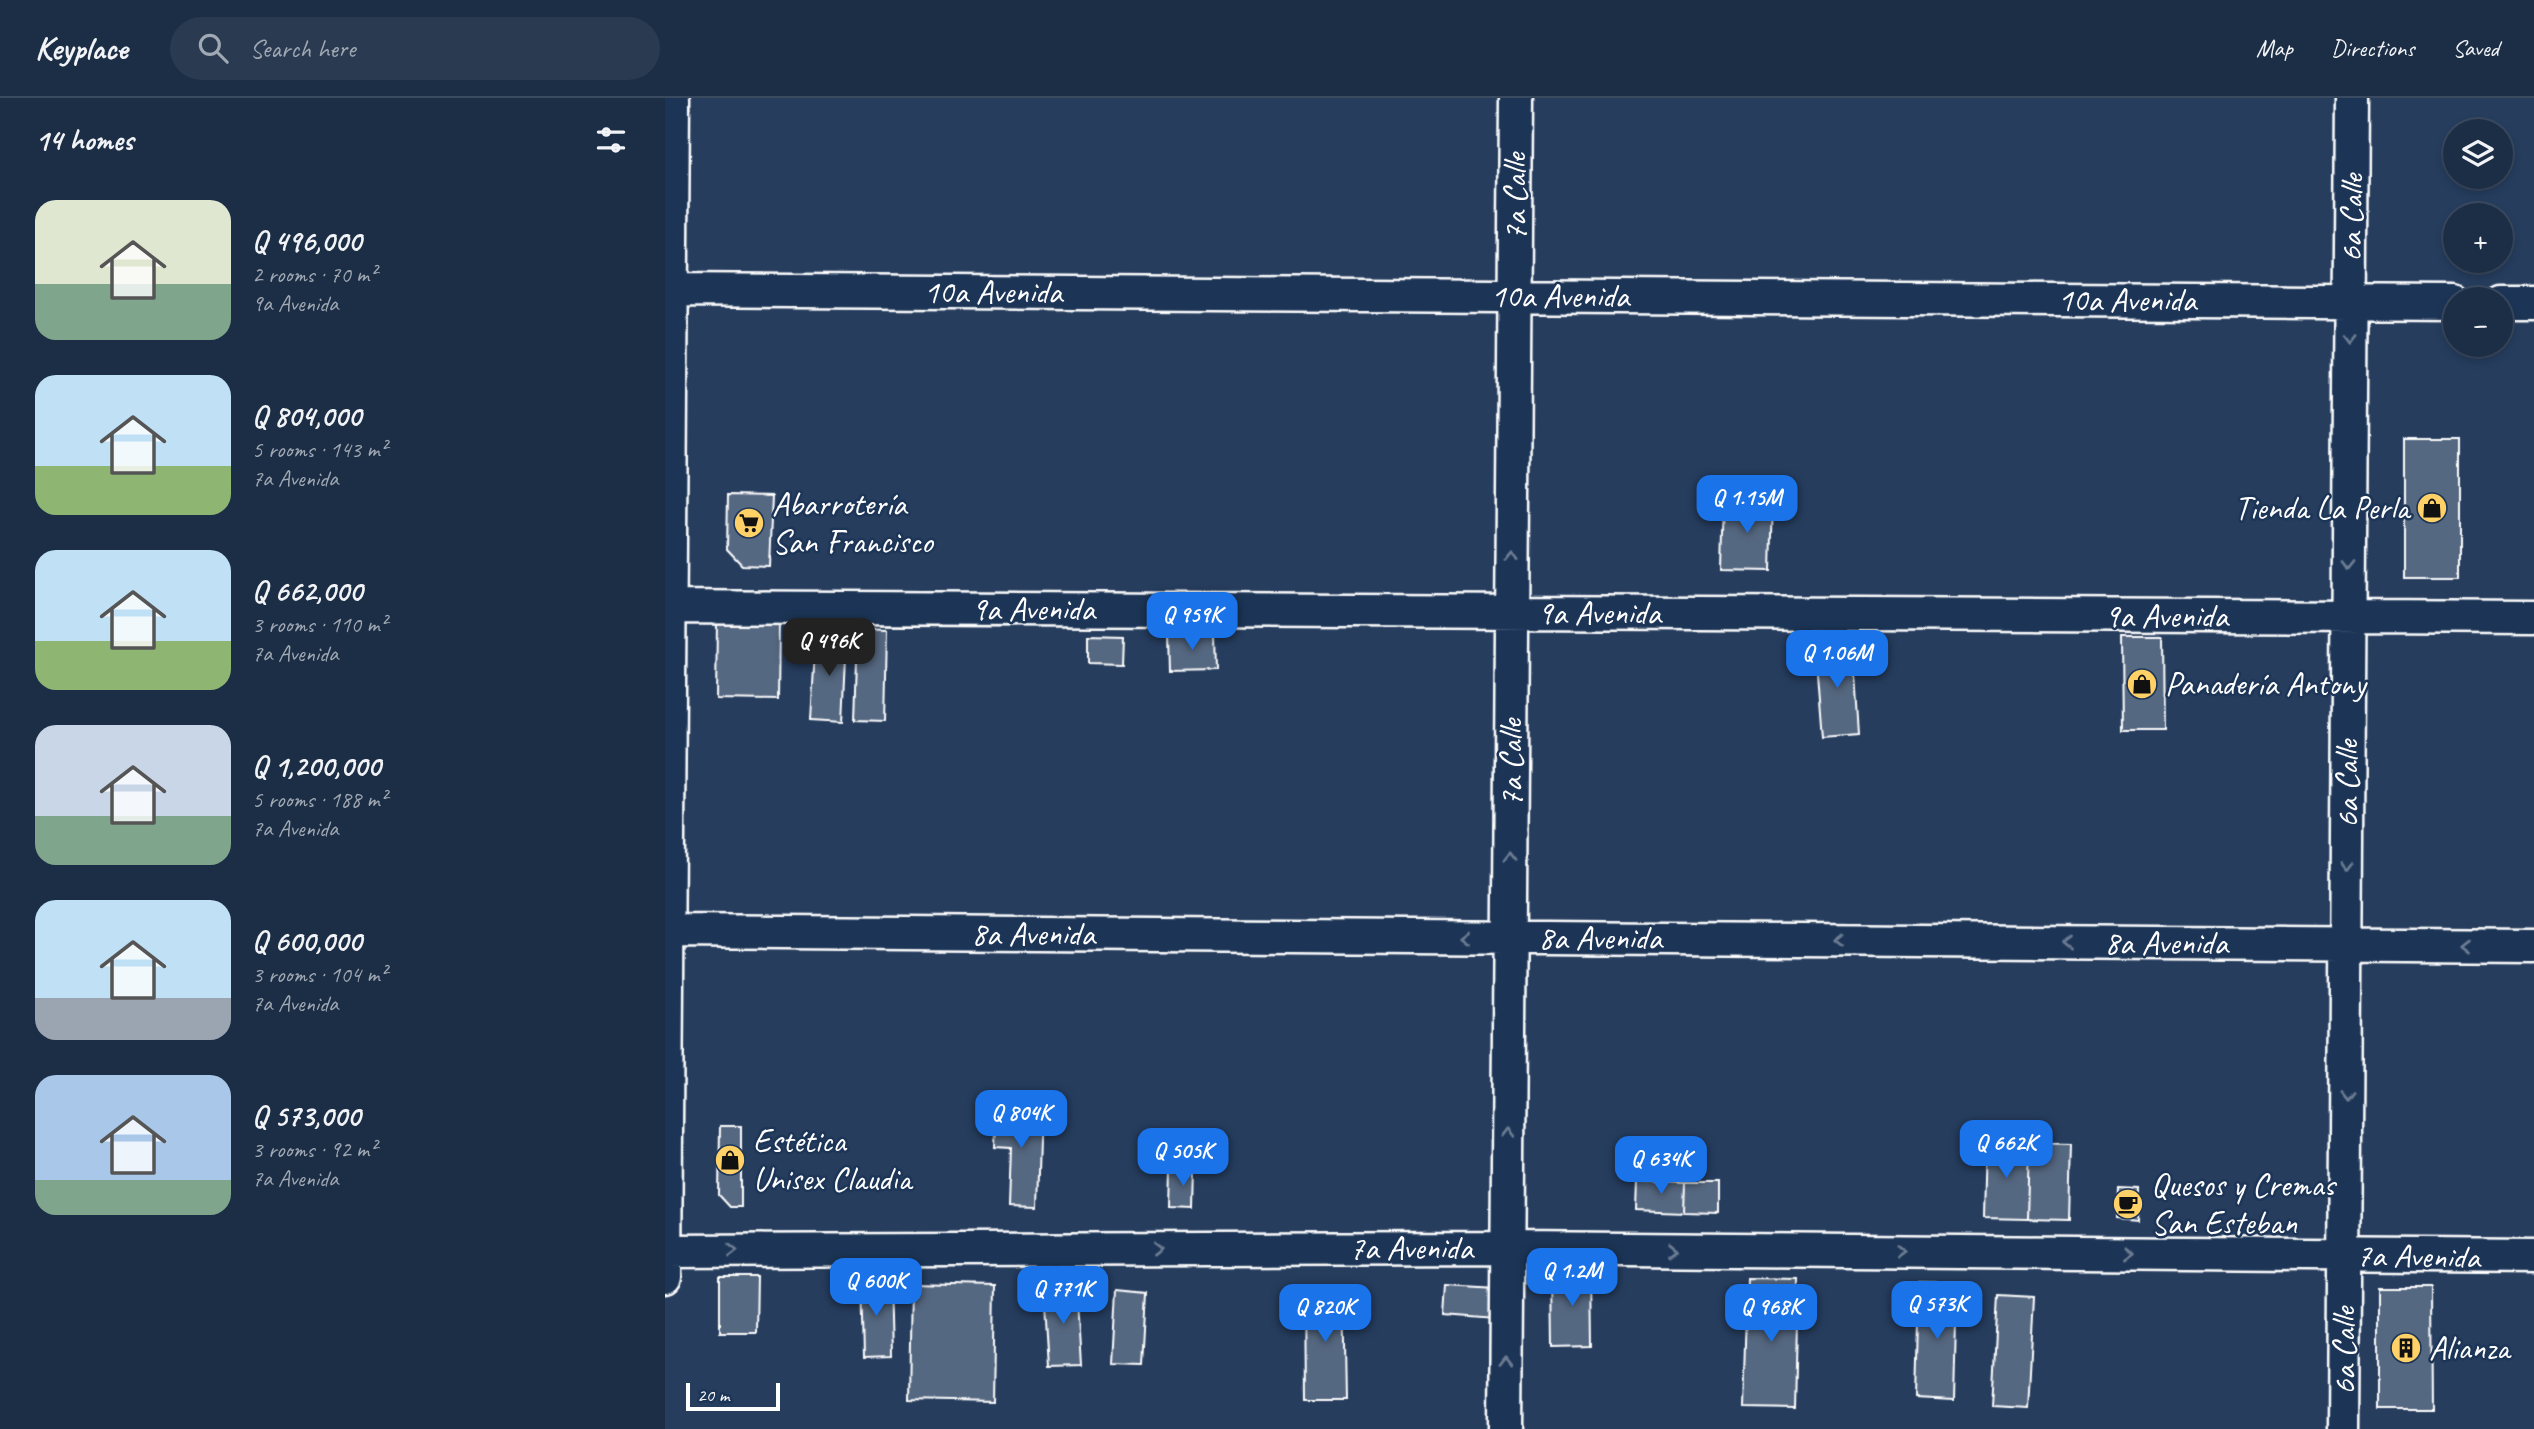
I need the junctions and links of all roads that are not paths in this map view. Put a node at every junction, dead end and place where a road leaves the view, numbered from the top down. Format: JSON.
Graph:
{"nodes":[{"id":1,"x":673,"y":98,"type":"edge"},
{"id":2,"x":1516,"y":98,"type":"edge"},
{"id":3,"x":2352,"y":98,"type":"edge"},
{"id":4,"x":668,"y":290,"type":"edge"},
{"id":5,"x":1515,"y":296,"type":"junction"},
{"id":6,"x":2350,"y":302,"type":"junction"},
{"id":7,"x":2443,"y":303,"type":"edge"},
{"id":8,"x":2513,"y":303,"type":"edge"},
{"id":9,"x":2534,"y":303,"type":"edge"},
{"id":10,"x":667,"y":607,"type":"edge"},
{"id":11,"x":1512,"y":612,"type":"junction"},
{"id":12,"x":2348,"y":617,"type":"junction"},
{"id":13,"x":2534,"y":618,"type":"edge"},
{"id":14,"x":666,"y":931,"type":"edge"},
{"id":15,"x":1510,"y":937,"type":"junction"},
{"id":16,"x":2347,"y":944,"type":"junction"},
{"id":17,"x":2534,"y":946,"type":"edge"},
{"id":18,"x":1507,"y":1248,"type":"junction"},
{"id":19,"x":665,"y":1251,"type":"edge"},
{"id":20,"x":2344,"y":1255,"type":"junction"},
{"id":21,"x":2534,"y":1257,"type":"edge"},
{"id":22,"x":665,"y":1277,"type":"edge"},
{"id":23,"x":1506,"y":1429,"type":"edge"},
{"id":24,"x":2343,"y":1429,"type":"edge"}],
"edges":[{"from":1,"to":4,"type":"street"},
{"from":2,"to":5,"type":"street","name":"7a Calle"},
{"from":3,"to":6,"type":"street","name":"6a Calle"},
{"from":4,"to":5,"type":"street","name":"10a Avenida"},
{"from":4,"to":10,"type":"street"},
{"from":5,"to":6,"type":"street","name":"10a Avenida"},
{"from":11,"to":5,"type":"street","name":"7a Calle","one_way":true},
{"from":6,"to":7,"type":"street","name":"10a Avenida"},
{"from":6,"to":12,"type":"street","name":"6a Calle","one_way":true},
{"from":8,"to":9,"type":"street"},
{"from":10,"to":11,"type":"street","name":"9a Avenida"},
{"from":10,"to":14,"type":"street"},
{"from":11,"to":12,"type":"street","name":"9a Avenida"},
{"from":15,"to":11,"type":"street","name":"7a Calle","one_way":true},
{"from":12,"to":13,"type":"street","name":"9a Avenida"},
{"from":12,"to":16,"type":"street","name":"6a Calle","one_way":true},
{"from":15,"to":14,"type":"street","name":"8a Avenida","one_way":true},
{"from":14,"to":19,"type":"street"},
{"from":16,"to":15,"type":"street","name":"8a Avenida","one_way":true},
{"from":18,"to":15,"type":"street","name":"7a Calle","one_way":true},
{"from":17,"to":16,"type":"street","name":"8a Avenida","one_way":true},
{"from":16,"to":20,"type":"street","name":"6a Calle","one_way":true},
{"from":19,"to":18,"type":"street","name":"7a Avenida","one_way":true},
{"from":18,"to":20,"type":"street","name":"7a Avenida","one_way":true},
{"from":23,"to":18,"type":"street","name":"7a Calle","one_way":true},
{"from":19,"to":22,"type":"street"},
{"from":20,"to":21,"type":"street","name":"7a Avenida"},
{"from":20,"to":24,"type":"street","name":"6a Calle"}]}
